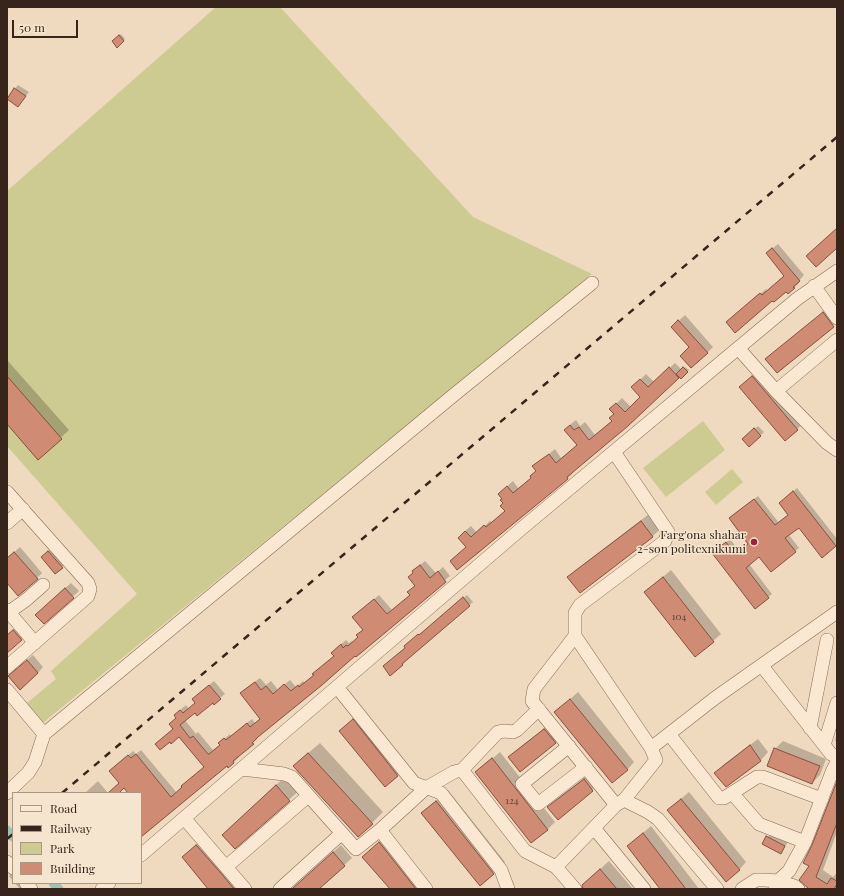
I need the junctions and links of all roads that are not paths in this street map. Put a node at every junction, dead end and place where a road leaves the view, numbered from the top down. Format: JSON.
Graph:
{"nodes":[{"id":1,"x":837,"y":271,"type":"edge"},
{"id":2,"x":592,"y":283,"type":"dead end"},
{"id":3,"x":814,"y":286,"type":"junction"},
{"id":4,"x":837,"y":318,"type":"edge"},
{"id":5,"x":837,"y":340,"type":"edge"},
{"id":6,"x":738,"y":348,"type":"junction"},
{"id":7,"x":776,"y":391,"type":"junction"},
{"id":8,"x":837,"y":450,"type":"edge"},
{"id":9,"x":614,"y":452,"type":"junction"},
{"id":10,"x":7,"y":492,"type":"edge"},
{"id":11,"x":23,"y":509,"type":"junction"},
{"id":12,"x":7,"y":523,"type":"edge"},
{"id":13,"x":43,"y":585,"type":"dead end"},
{"id":14,"x":8,"y":611,"type":"edge"},
{"id":15,"x":837,"y":612,"type":"edge"},
{"id":16,"x":574,"y":636,"type":"junction"},
{"id":17,"x":827,"y":640,"type":"dead end"},
{"id":18,"x":35,"y":643,"type":"junction"},
{"id":19,"x":762,"y":666,"type":"junction"},
{"id":20,"x":7,"y":667,"type":"edge"},
{"id":21,"x":337,"y":687,"type":"junction"},
{"id":22,"x":7,"y":690,"type":"edge"},
{"id":23,"x":837,"y":703,"type":"edge"},
{"id":24,"x":539,"y":709,"type":"junction"},
{"id":25,"x":810,"y":728,"type":"junction"},
{"id":26,"x":44,"y":734,"type":"junction"},
{"id":27,"x":669,"y":734,"type":"junction"},
{"id":28,"x":824,"y":745,"type":"junction"},
{"id":29,"x":569,"y":746,"type":"junction"},
{"id":30,"x":651,"y":748,"type":"junction"},
{"id":31,"x":837,"y":757,"type":"edge"},
{"id":32,"x":837,"y":762,"type":"edge"},
{"id":33,"x":586,"y":767,"type":"junction"},
{"id":34,"x":242,"y":769,"type":"junction"},
{"id":35,"x":462,"y":770,"type":"junction"},
{"id":36,"x":426,"y":788,"type":"junction"},
{"id":37,"x":7,"y":793,"type":"edge"},
{"id":38,"x":732,"y":793,"type":"junction"},
{"id":39,"x":308,"y":796,"type":"junction"},
{"id":40,"x":822,"y":799,"type":"junction"},
{"id":41,"x":620,"y":803,"type":"junction"},
{"id":42,"x":184,"y":818,"type":"junction"},
{"id":43,"x":594,"y":828,"type":"junction"},
{"id":44,"x":380,"y":830,"type":"junction"},
{"id":45,"x":342,"y":833,"type":"junction"},
{"id":46,"x":805,"y":842,"type":"junction"},
{"id":47,"x":142,"y":854,"type":"edge"},
{"id":48,"x":226,"y":867,"type":"junction"},
{"id":49,"x":556,"y":867,"type":"junction"},
{"id":50,"x":777,"y":885,"type":"edge"},
{"id":51,"x":245,"y":889,"type":"edge"},
{"id":52,"x":280,"y":889,"type":"edge"},
{"id":53,"x":426,"y":889,"type":"edge"},
{"id":54,"x":508,"y":889,"type":"edge"},
{"id":55,"x":575,"y":889,"type":"edge"},
{"id":56,"x":644,"y":889,"type":"edge"},
{"id":57,"x":717,"y":889,"type":"edge"},
{"id":58,"x":742,"y":889,"type":"edge"},
{"id":59,"x":798,"y":889,"type":"edge"}],
"edges":[{"from":1,"to":3,"type":"street"},
{"from":2,"to":26,"type":"street"},
{"from":3,"to":4,"type":"street"},
{"from":3,"to":6,"type":"street"},
{"from":5,"to":7,"type":"street"},
{"from":6,"to":7,"type":"street"},
{"from":6,"to":9,"type":"street"},
{"from":7,"to":8,"type":"street"},
{"from":9,"to":16,"type":"street"},
{"from":9,"to":21,"type":"street"},
{"from":10,"to":11,"type":"street"},
{"from":11,"to":12,"type":"street"},
{"from":11,"to":18,"type":"street"},
{"from":13,"to":14,"type":"street"},
{"from":14,"to":18,"type":"street"},
{"from":15,"to":19,"type":"street"},
{"from":16,"to":24,"type":"street"},
{"from":16,"to":30,"type":"street"},
{"from":17,"to":25,"type":"street"},
{"from":18,"to":20,"type":"street"},
{"from":19,"to":25,"type":"street"},
{"from":19,"to":27,"type":"street"},
{"from":21,"to":34,"type":"street"},
{"from":21,"to":36,"type":"street"},
{"from":22,"to":26,"type":"street"},
{"from":23,"to":28,"type":"street"},
{"from":24,"to":29,"type":"street"},
{"from":24,"to":35,"type":"street"},
{"from":25,"to":28,"type":"street"},
{"from":26,"to":37,"type":"street"},
{"from":27,"to":30,"type":"street"},
{"from":27,"to":38,"type":"street"},
{"from":28,"to":31,"type":"street"},
{"from":29,"to":33,"type":"street"},
{"from":29,"to":33,"type":"street"},
{"from":30,"to":41,"type":"street"},
{"from":32,"to":40,"type":"street"},
{"from":33,"to":41,"type":"street"},
{"from":34,"to":39,"type":"street"},
{"from":34,"to":42,"type":"street"},
{"from":35,"to":36,"type":"street"},
{"from":35,"to":49,"type":"street"},
{"from":36,"to":44,"type":"street"},
{"from":36,"to":54,"type":"street"},
{"from":38,"to":40,"type":"street"},
{"from":38,"to":46,"type":"street"},
{"from":39,"to":45,"type":"street"},
{"from":39,"to":48,"type":"street"},
{"from":40,"to":46,"type":"street"},
{"from":41,"to":43,"type":"street"},
{"from":41,"to":57,"type":"street"},
{"from":42,"to":47,"type":"street"},
{"from":42,"to":48,"type":"street"},
{"from":43,"to":49,"type":"street"},
{"from":43,"to":56,"type":"street"},
{"from":44,"to":45,"type":"street"},
{"from":44,"to":53,"type":"street"},
{"from":45,"to":52,"type":"street"},
{"from":46,"to":50,"type":"street"},
{"from":48,"to":51,"type":"street"},
{"from":49,"to":55,"type":"street"},
{"from":50,"to":58,"type":"street"},
{"from":50,"to":59,"type":"street"}]}
